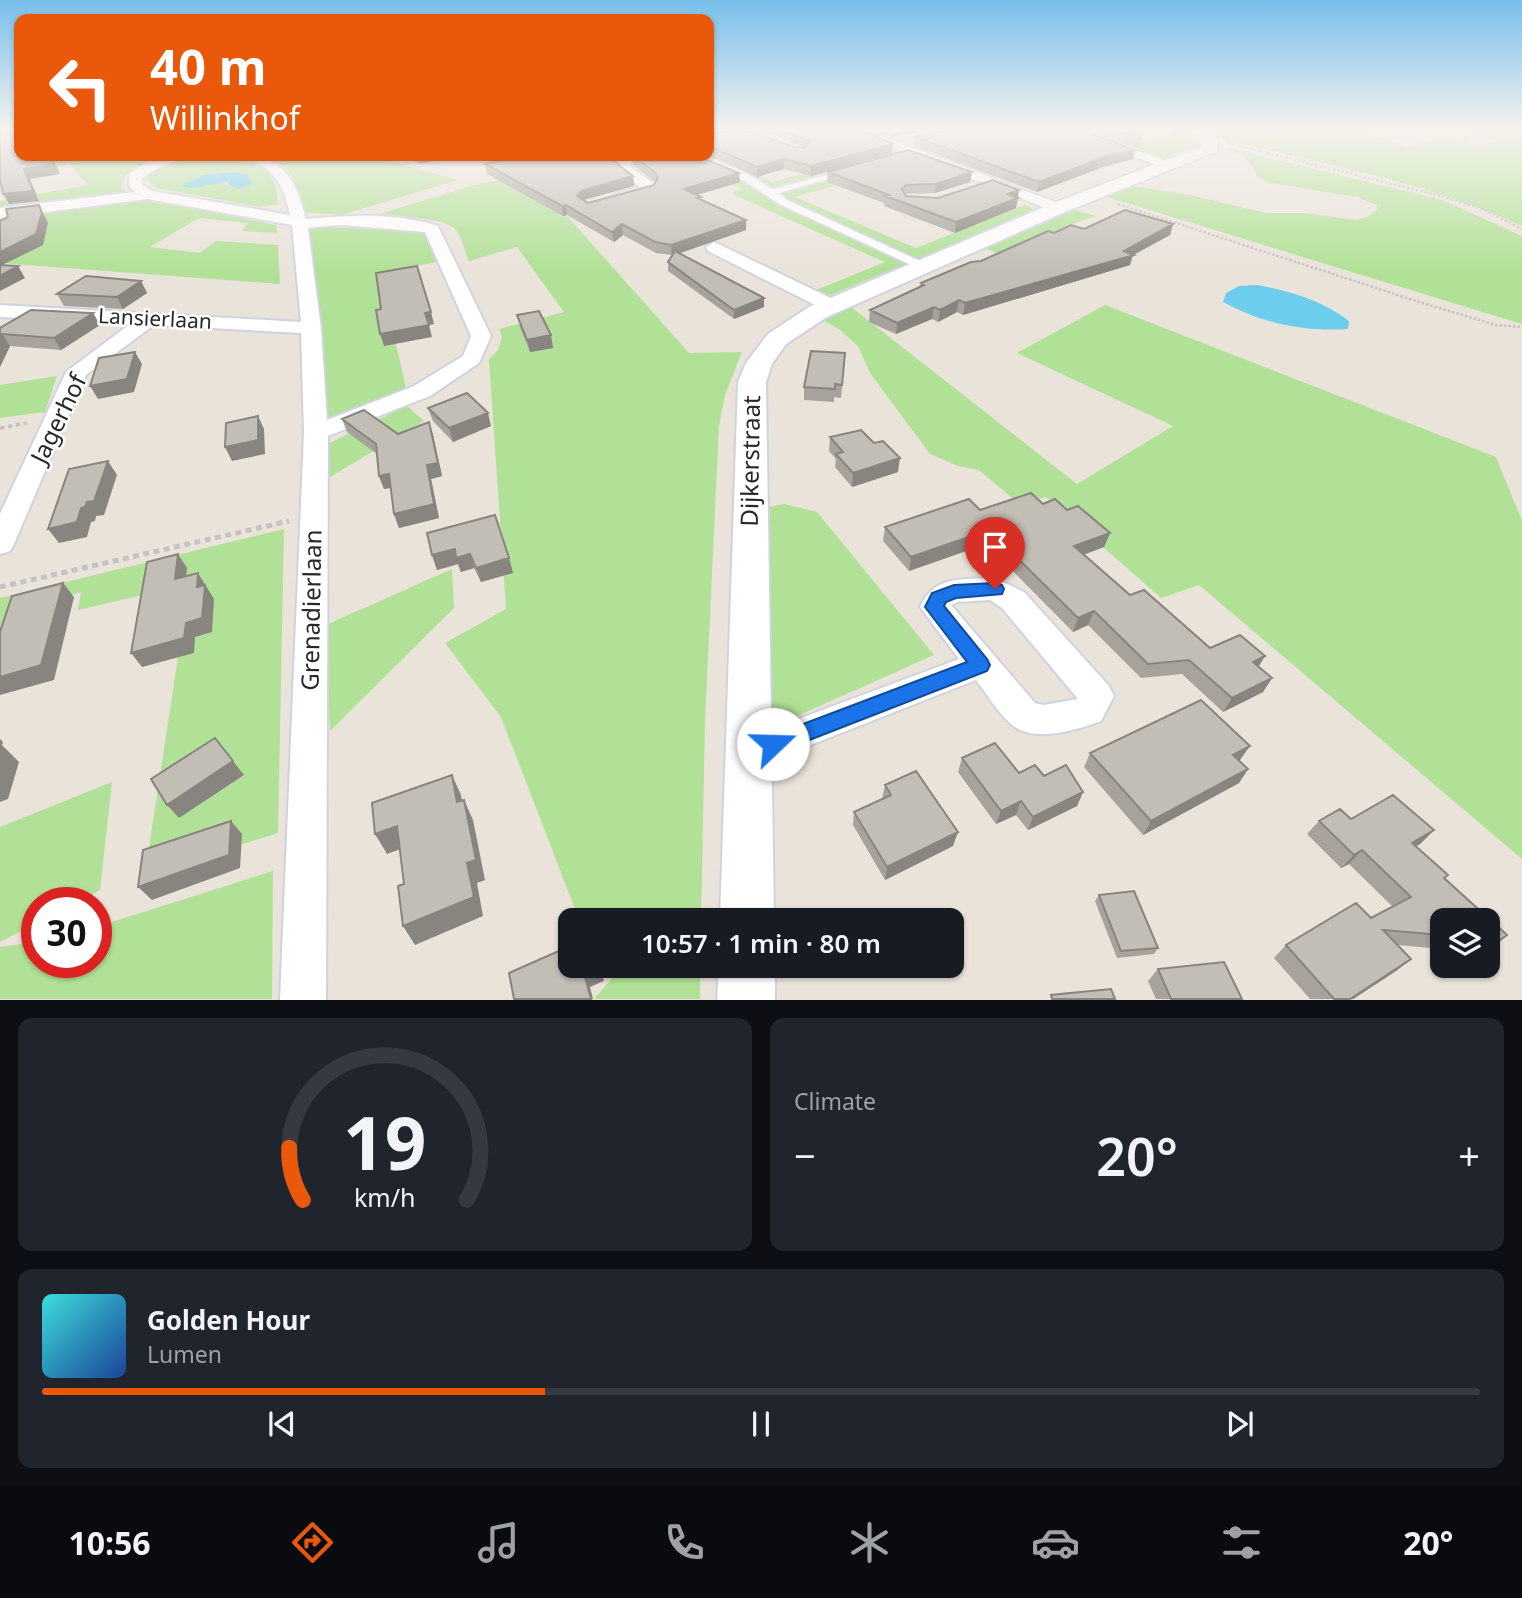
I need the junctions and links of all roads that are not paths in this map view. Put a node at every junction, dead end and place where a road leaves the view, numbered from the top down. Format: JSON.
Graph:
{"nodes":[{"id":1,"x":135,"y":177,"type":"edge"},
{"id":2,"x":283,"y":177,"type":"edge"},
{"id":3,"x":633,"y":177,"type":"edge"},
{"id":4,"x":741,"y":177,"type":"edge"},
{"id":5,"x":826,"y":177,"type":"edge"},
{"id":6,"x":977,"y":177,"type":"edge"},
{"id":7,"x":1140,"y":177,"type":"edge"},
{"id":8,"x":990,"y":183,"type":"junction"},
{"id":9,"x":968,"y":190,"type":"edge"},
{"id":10,"x":772,"y":192,"type":"junction"},
{"id":11,"x":147,"y":195,"type":"junction"},
{"id":12,"x":601,"y":203,"type":"edge"},
{"id":13,"x":1058,"y":208,"type":"junction"},
{"id":14,"x":0,"y":213,"type":"edge"},
{"id":15,"x":300,"y":223,"type":"junction"},
{"id":16,"x":715,"y":247,"type":"dead end"},
{"id":17,"x":925,"y":266,"type":"junction"},
{"id":18,"x":832,"y":306,"type":"junction"},
{"id":19,"x":0,"y":310,"type":"edge"},
{"id":20,"x":150,"y":319,"type":"junction"},
{"id":21,"x":311,"y":328,"type":"junction"},
{"id":22,"x":316,"y":432,"type":"junction"},
{"id":23,"x":0,"y":544,"type":"edge"},
{"id":24,"x":980,"y":665,"type":"junction"},
{"id":25,"x":747,"y":754,"type":"junction"},
{"id":26,"x":747,"y":908,"type":"edge"},
{"id":27,"x":747,"y":978,"type":"edge"},
{"id":28,"x":303,"y":999,"type":"edge"},
{"id":29,"x":746,"y":999,"type":"edge"}],
"edges":[{"from":1,"to":11,"type":"street"},
{"from":2,"to":15,"type":"street","name":"Grenadierlaan"},
{"from":3,"to":12,"type":"street"},
{"from":4,"to":10,"type":"street"},
{"from":5,"to":10,"type":"street"},
{"from":6,"to":8,"type":"street"},
{"from":7,"to":13,"type":"street","name":"Dijkerstraat"},
{"from":8,"to":9,"type":"street"},
{"from":8,"to":13,"type":"street"},
{"from":10,"to":17,"type":"street"},
{"from":11,"to":14,"type":"street"},
{"from":11,"to":15,"type":"street"},
{"from":13,"to":17,"type":"street","name":"Dijkerstraat"},
{"from":15,"to":21,"type":"street","name":"Grenadierlaan"},
{"from":15,"to":22,"type":"street"},
{"from":16,"to":18,"type":"street"},
{"from":17,"to":18,"type":"street","name":"Dijkerstraat"},
{"from":18,"to":25,"type":"street","name":"Dijkerstraat"},
{"from":19,"to":20,"type":"street","name":"Lansierlaan"},
{"from":20,"to":21,"type":"street","name":"Lansierlaan"},
{"from":20,"to":23,"type":"street","name":"Jagerhof"},
{"from":21,"to":22,"type":"street","name":"Grenadierlaan"},
{"from":22,"to":28,"type":"street","name":"Grenadierlaan"},
{"from":24,"to":24,"type":"street"},
{"from":24,"to":25,"type":"street"},
{"from":25,"to":26,"type":"street","name":"Dijkerstraat"},
{"from":27,"to":29,"type":"street"}]}
